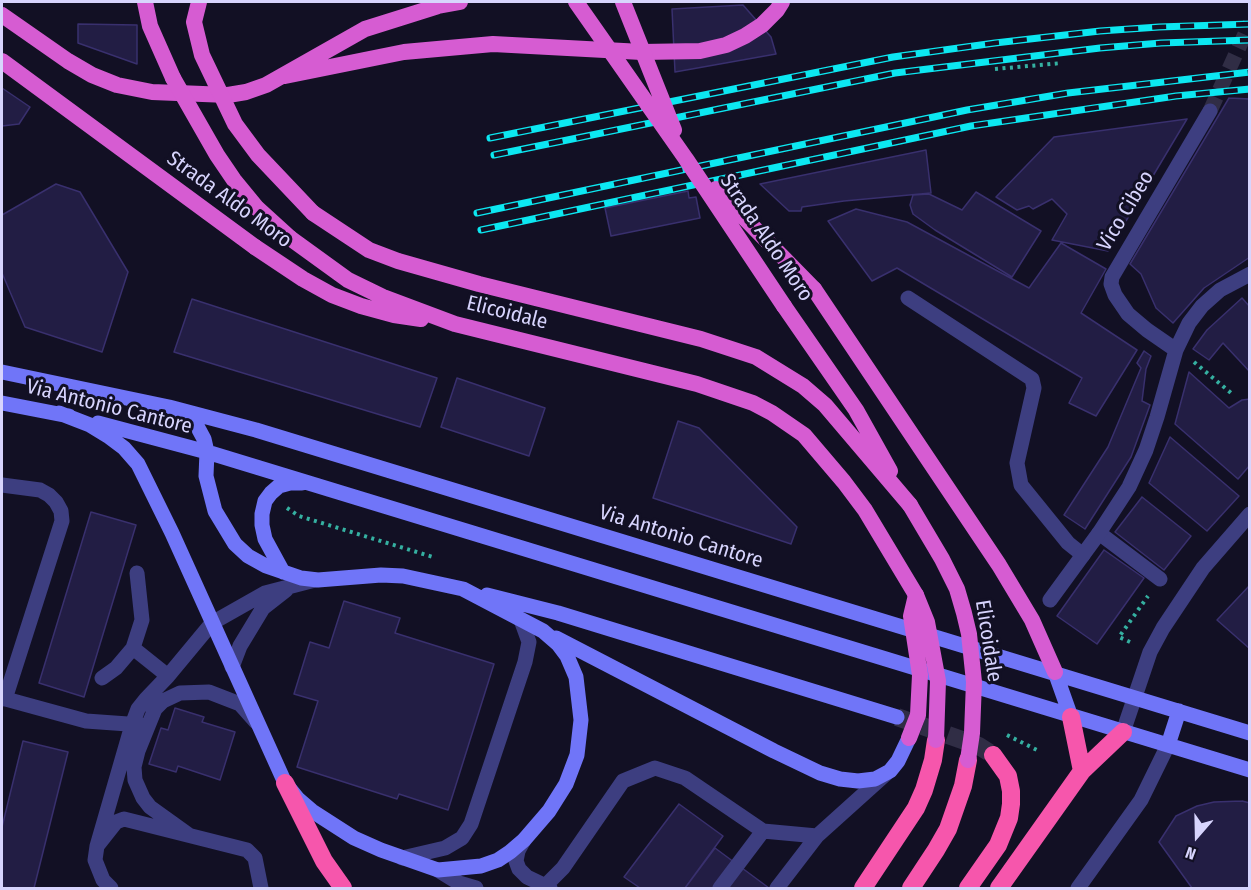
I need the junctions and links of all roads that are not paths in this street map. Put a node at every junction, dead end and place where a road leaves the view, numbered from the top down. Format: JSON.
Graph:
{"nodes":[{"id":1,"x":145,"y":2,"type":"edge"},
{"id":2,"x":199,"y":2,"type":"edge"},
{"id":3,"x":460,"y":2,"type":"edge"},
{"id":4,"x":576,"y":2,"type":"edge"},
{"id":5,"x":623,"y":2,"type":"edge"},
{"id":6,"x":782,"y":2,"type":"edge"},
{"id":7,"x":2,"y":15,"type":"edge"},
{"id":8,"x":2,"y":61,"type":"edge"},
{"id":9,"x":285,"y":76,"type":"junction"},
{"id":10,"x":1210,"y":111,"type":"tunnel mouth"},
{"id":11,"x":686,"y":159,"type":"junction"},
{"id":12,"x":1250,"y":274,"type":"edge"},
{"id":13,"x":908,"y":298,"type":"dead end"},
{"id":14,"x":455,"y":324,"type":"junction"},
{"id":15,"x":1176,"y":350,"type":"junction"},
{"id":16,"x":2,"y":372,"type":"edge"},
{"id":17,"x":2,"y":403,"type":"edge"},
{"id":18,"x":169,"y":407,"type":"junction"},
{"id":19,"x":59,"y":413,"type":"junction"},
{"id":20,"x":207,"y":452,"type":"junction"},
{"id":21,"x":308,"y":483,"type":"junction"},
{"id":22,"x":2,"y":485,"type":"edge"},
{"id":23,"x":910,"y":505,"type":"junction"},
{"id":24,"x":1250,"y":514,"type":"edge"},
{"id":25,"x":1099,"y":533,"type":"junction"},
{"id":26,"x":1083,"y":555,"type":"junction"},
{"id":27,"x":283,"y":572,"type":"junction"},
{"id":28,"x":137,"y":573,"type":"dead end"},
{"id":29,"x":1160,"y":579,"type":"road end"},
{"id":30,"x":318,"y":580,"type":"junction"},
{"id":31,"x":293,"y":585,"type":"junction"},
{"id":32,"x":463,"y":590,"type":"junction"},
{"id":33,"x":916,"y":595,"type":"junction"},
{"id":34,"x":1050,"y":600,"type":"dead end"},
{"id":35,"x":521,"y":620,"type":"junction"},
{"id":36,"x":212,"y":623,"type":"junction"},
{"id":37,"x":543,"y":631,"type":"junction"},
{"id":38,"x":133,"y":648,"type":"junction"},
{"id":39,"x":232,"y":667,"type":"junction"},
{"id":40,"x":1055,"y":672,"type":"junction"},
{"id":41,"x":168,"y":676,"type":"junction"},
{"id":42,"x":102,"y":678,"type":"dead end"},
{"id":43,"x":1134,"y":697,"type":"junction"},
{"id":44,"x":3,"y":699,"type":"edge"},
{"id":45,"x":1179,"y":711,"type":"junction"},
{"id":46,"x":897,"y":717,"type":"tunnel mouth"},
{"id":47,"x":1071,"y":717,"type":"junction"},
{"id":48,"x":257,"y":723,"type":"junction"},
{"id":49,"x":132,"y":725,"type":"junction"},
{"id":50,"x":148,"y":725,"type":"junction"},
{"id":51,"x":1123,"y":732,"type":"junction"},
{"id":52,"x":1250,"y":733,"type":"edge"},
{"id":53,"x":909,"y":738,"type":"joint"},
{"id":54,"x":936,"y":740,"type":"joint"},
{"id":55,"x":1168,"y":745,"type":"junction"},
{"id":56,"x":993,"y":755,"type":"tunnel mouth"},
{"id":57,"x":968,"y":760,"type":"joint"},
{"id":58,"x":1250,"y":770,"type":"edge"},
{"id":59,"x":890,"y":771,"type":"junction"},
{"id":60,"x":1082,"y":771,"type":"junction"},
{"id":61,"x":285,"y":783,"type":"junction"},
{"id":62,"x":763,"y":831,"type":"junction"},
{"id":63,"x":189,"y":835,"type":"junction"},
{"id":64,"x":817,"y":836,"type":"junction"},
{"id":65,"x":524,"y":840,"type":"junction"},
{"id":66,"x":98,"y":846,"type":"junction"},
{"id":67,"x":402,"y":858,"type":"junction"},
{"id":68,"x":438,"y":870,"type":"junction"},
{"id":69,"x":111,"y":888,"type":"edge"},
{"id":70,"x":261,"y":888,"type":"edge"},
{"id":71,"x":343,"y":888,"type":"edge"},
{"id":72,"x":476,"y":888,"type":"edge"},
{"id":73,"x":546,"y":888,"type":"edge"},
{"id":74,"x":720,"y":888,"type":"edge"},
{"id":75,"x":777,"y":888,"type":"edge"},
{"id":76,"x":862,"y":888,"type":"edge"},
{"id":77,"x":911,"y":888,"type":"edge"},
{"id":78,"x":968,"y":888,"type":"edge"},
{"id":79,"x":999,"y":888,"type":"edge"},
{"id":80,"x":1078,"y":888,"type":"edge"}],
"edges":[{"from":1,"to":14,"type":"highway","name":"Elicoidale","bridge":true},
{"from":2,"to":23,"type":"highway","bridge":true},
{"from":3,"to":9,"type":"highway"},
{"from":4,"to":11,"type":"highway","name":"Strada Aldo Moro","bridge":true},
{"from":5,"to":11,"type":"highway","bridge":true},
{"from":6,"to":9,"type":"highway","bridge":true},
{"from":7,"to":9,"type":"highway"},
{"from":8,"to":14,"type":"highway","name":"Strada Aldo Moro","bridge":true},
{"from":10,"to":15,"type":"street","name":"Vico Cibeo"},
{"from":11,"to":23,"type":"highway","name":"Strada Aldo Moro","bridge":true},
{"from":11,"to":40,"type":"highway","bridge":true},
{"from":12,"to":15,"type":"street"},
{"from":13,"to":26,"type":"street"},
{"from":14,"to":33,"type":"highway","name":"Elicoidale"},
{"from":15,"to":25,"type":"street"},
{"from":16,"to":18,"type":"main road","name":"Via Antonio Cantore"},
{"from":17,"to":19,"type":"main road","name":"Via Antonio Cantore"},
{"from":18,"to":20,"type":"main road","name":"Via Antonio Cantore"},
{"from":18,"to":40,"type":"main road","name":"Via Antonio Cantore"},
{"from":19,"to":20,"type":"main road","name":"Via Antonio Cantore"},
{"from":19,"to":36,"type":"main road"},
{"from":20,"to":21,"type":"main road","name":"Via Antonio Cantore"},
{"from":20,"to":27,"type":"main road"},
{"from":21,"to":27,"type":"main road"},
{"from":21,"to":47,"type":"main road","name":"Via Antonio Cantore"},
{"from":22,"to":44,"type":"street"},
{"from":23,"to":57,"type":"highway","name":"Elicoidale","bridge":true},
{"from":24,"to":43,"type":"street"},
{"from":25,"to":26,"type":"street"},
{"from":25,"to":29,"type":"street"},
{"from":26,"to":34,"type":"street"},
{"from":27,"to":30,"type":"main road"},
{"from":28,"to":38,"type":"street"},
{"from":30,"to":31,"type":"street"},
{"from":30,"to":32,"type":"main road"},
{"from":31,"to":36,"type":"street"},
{"from":31,"to":39,"type":"street"},
{"from":32,"to":35,"type":"main road"},
{"from":32,"to":46,"type":"main road"},
{"from":33,"to":53,"type":"highway","bridge":true},
{"from":33,"to":54,"type":"highway","name":"Elicoidale","bridge":true},
{"from":35,"to":37,"type":"main road"},
{"from":35,"to":67,"type":"street"},
{"from":36,"to":39,"type":"main road"},
{"from":36,"to":41,"type":"street"},
{"from":37,"to":59,"type":"main road"},
{"from":37,"to":65,"type":"main road"},
{"from":38,"to":41,"type":"street"},
{"from":38,"to":42,"type":"street"},
{"from":39,"to":48,"type":"main road"},
{"from":40,"to":43,"type":"main road","name":"Via Antonio Cantore"},
{"from":40,"to":47,"type":"main road"},
{"from":41,"to":49,"type":"street"},
{"from":43,"to":45,"type":"main road","name":"Via Antonio Cantore"},
{"from":43,"to":51,"type":"street"},
{"from":44,"to":49,"type":"street"},
{"from":45,"to":52,"type":"main road","name":"Via Antonio Cantore"},
{"from":45,"to":55,"type":"main road"},
{"from":47,"to":51,"type":"main road","name":"Via Antonio Cantore"},
{"from":47,"to":60,"type":"highway"},
{"from":48,"to":50,"type":"street"},
{"from":48,"to":61,"type":"main road"},
{"from":49,"to":50,"type":"street"},
{"from":49,"to":66,"type":"street"},
{"from":50,"to":63,"type":"street"},
{"from":51,"to":55,"type":"main road","name":"Via Antonio Cantore"},
{"from":51,"to":60,"type":"highway"},
{"from":53,"to":59,"type":"main road"},
{"from":54,"to":76,"type":"highway"},
{"from":55,"to":58,"type":"main road","name":"Via Antonio Cantore"},
{"from":55,"to":80,"type":"street"},
{"from":56,"to":78,"type":"highway"},
{"from":57,"to":77,"type":"highway"},
{"from":59,"to":64,"type":"street"},
{"from":60,"to":79,"type":"highway"},
{"from":61,"to":67,"type":"main road"},
{"from":61,"to":71,"type":"highway"},
{"from":62,"to":64,"type":"street"},
{"from":62,"to":73,"type":"street"},
{"from":62,"to":74,"type":"street"},
{"from":63,"to":66,"type":"street"},
{"from":63,"to":70,"type":"street"},
{"from":64,"to":75,"type":"street"},
{"from":65,"to":68,"type":"main road"},
{"from":65,"to":73,"type":"street"},
{"from":66,"to":69,"type":"street"},
{"from":67,"to":68,"type":"main road"},
{"from":68,"to":72,"type":"street"}]}
